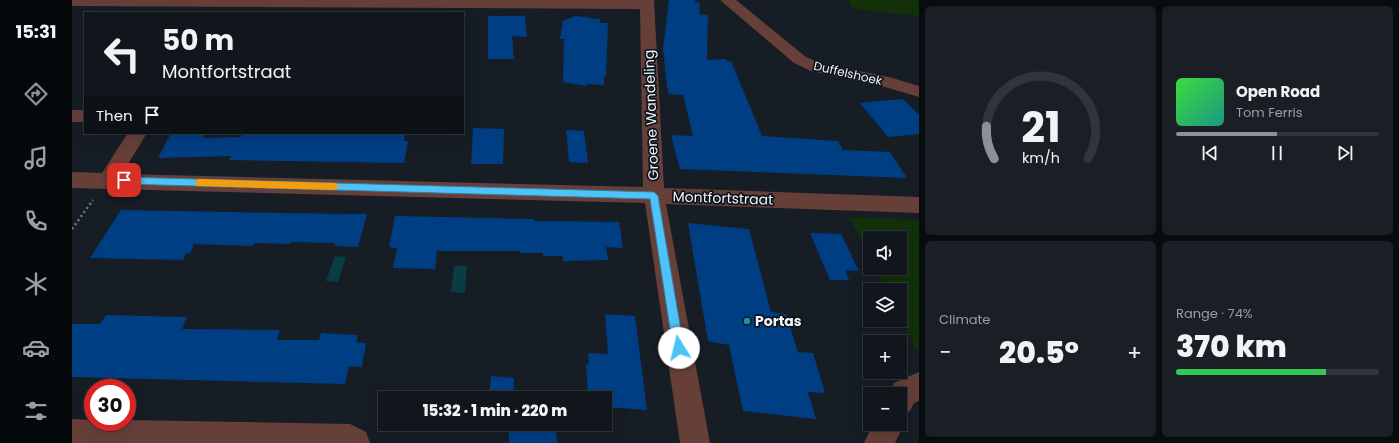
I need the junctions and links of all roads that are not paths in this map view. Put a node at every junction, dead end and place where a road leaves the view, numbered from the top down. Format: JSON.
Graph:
{"nodes":[{"id":1,"x":727,"y":0,"type":"edge"},
{"id":2,"x":363,"y":1,"type":"edge"},
{"id":3,"x":72,"y":2,"type":"edge"},
{"id":4,"x":647,"y":3,"type":"edge"},
{"id":5,"x":217,"y":7,"type":"edge"},
{"id":6,"x":919,"y":92,"type":"edge"},
{"id":7,"x":72,"y":116,"type":"edge"},
{"id":8,"x":84,"y":116,"type":"edge"},
{"id":9,"x":137,"y":134,"type":"edge"},
{"id":10,"x":72,"y":180,"type":"edge"},
{"id":11,"x":108,"y":180,"type":"junction"},
{"id":12,"x":654,"y":196,"type":"junction"},
{"id":13,"x":919,"y":205,"type":"edge"},
{"id":14,"x":919,"y":386,"type":"edge"},
{"id":15,"x":907,"y":391,"type":"edge"},
{"id":16,"x":885,"y":431,"type":"edge"},
{"id":17,"x":72,"y":434,"type":"edge"},
{"id":18,"x":355,"y":443,"type":"edge"},
{"id":19,"x":695,"y":443,"type":"edge"},
{"id":20,"x":879,"y":443,"type":"edge"}],
"edges":[{"from":1,"to":6,"type":"street","name":"Duffelshoek"},
{"from":2,"to":4,"type":"street"},
{"from":2,"to":5,"type":"street"},
{"from":3,"to":5,"type":"street"},
{"from":4,"to":12,"type":"street","name":"Groene Wandeling"},
{"from":7,"to":8,"type":"street"},
{"from":9,"to":11,"type":"street"},
{"from":10,"to":11,"type":"street","name":"Montfortstraat"},
{"from":11,"to":12,"type":"street","name":"Montfortstraat"},
{"from":12,"to":13,"type":"street","name":"Montfortstraat"},
{"from":12,"to":19,"type":"street","name":"Groene Wandeling"},
{"from":14,"to":15,"type":"street"},
{"from":16,"to":20,"type":"street"},
{"from":17,"to":18,"type":"street"}]}
